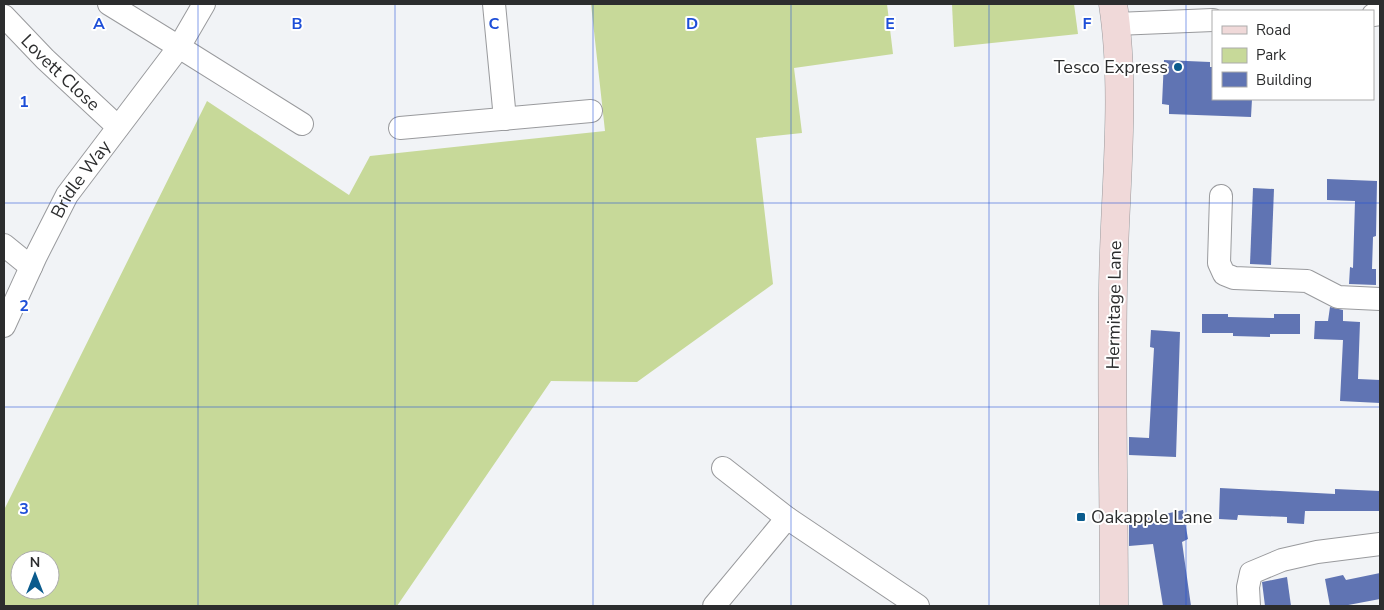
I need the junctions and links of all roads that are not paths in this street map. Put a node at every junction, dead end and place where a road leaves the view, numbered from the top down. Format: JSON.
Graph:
{"nodes":[{"id":1,"x":109,"y":4,"type":"edge"},
{"id":2,"x":204,"y":4,"type":"edge"},
{"id":3,"x":494,"y":4,"type":"edge"},
{"id":4,"x":1115,"y":14,"type":"edge"},
{"id":5,"x":4,"y":16,"type":"edge"},
{"id":6,"x":1212,"y":20,"type":"edge"},
{"id":7,"x":182,"y":42,"type":"junction"},
{"id":8,"x":591,"y":111,"type":"dead end"},
{"id":9,"x":505,"y":118,"type":"junction"},
{"id":10,"x":302,"y":124,"type":"dead end"},
{"id":11,"x":118,"y":127,"type":"junction"},
{"id":12,"x":400,"y":128,"type":"dead end"},
{"id":13,"x":1221,"y":196,"type":"dead end"},
{"id":14,"x":4,"y":245,"type":"edge"},
{"id":15,"x":31,"y":267,"type":"junction"},
{"id":16,"x":1380,"y":299,"type":"edge"},
{"id":17,"x":4,"y":326,"type":"edge"},
{"id":18,"x":723,"y":468,"type":"dead end"},
{"id":19,"x":787,"y":518,"type":"junction"},
{"id":20,"x":1380,"y":544,"type":"edge"},
{"id":21,"x":714,"y":606,"type":"edge"},
{"id":22,"x":918,"y":606,"type":"edge"},
{"id":23,"x":1114,"y":606,"type":"edge"},
{"id":24,"x":1249,"y":606,"type":"edge"}],
"edges":[{"from":1,"to":7,"type":"street"},
{"from":2,"to":7,"type":"street","name":"Bridle Way"},
{"from":3,"to":9,"type":"street"},
{"from":4,"to":6,"type":"street"},
{"from":4,"to":23,"type":"main road","name":"Hermitage Lane"},
{"from":5,"to":11,"type":"street","name":"Lovett Close"},
{"from":7,"to":10,"type":"street"},
{"from":7,"to":11,"type":"street","name":"Bridle Way"},
{"from":8,"to":9,"type":"street"},
{"from":9,"to":12,"type":"street"},
{"from":11,"to":15,"type":"street","name":"Bridle Way"},
{"from":13,"to":16,"type":"street"},
{"from":14,"to":15,"type":"street"},
{"from":15,"to":17,"type":"street","name":"Bridle Way"},
{"from":18,"to":19,"type":"street"},
{"from":19,"to":21,"type":"street"},
{"from":19,"to":22,"type":"street"},
{"from":20,"to":24,"type":"street"}]}
